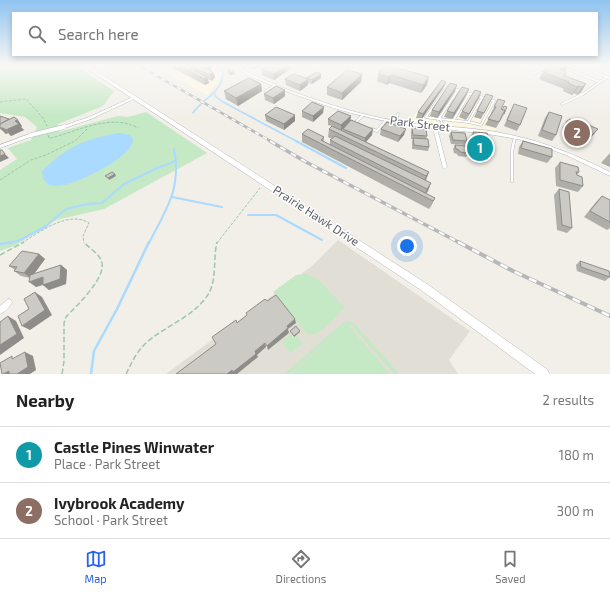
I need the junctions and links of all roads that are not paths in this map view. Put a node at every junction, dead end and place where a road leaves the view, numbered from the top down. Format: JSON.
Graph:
{"nodes":[{"id":1,"x":110,"y":82,"type":"edge"},
{"id":2,"x":268,"y":82,"type":"edge"},
{"id":3,"x":600,"y":82,"type":"edge"},
{"id":4,"x":275,"y":85,"type":"junction"},
{"id":5,"x":458,"y":90,"type":"junction"},
{"id":6,"x":266,"y":91,"type":"edge"},
{"id":7,"x":469,"y":94,"type":"junction"},
{"id":8,"x":134,"y":98,"type":"junction"},
{"id":9,"x":482,"y":98,"type":"junction"},
{"id":10,"x":562,"y":104,"type":"dead end"},
{"id":11,"x":398,"y":114,"type":"dead end"},
{"id":12,"x":363,"y":115,"type":"junction"},
{"id":13,"x":386,"y":120,"type":"junction"},
{"id":14,"x":438,"y":120,"type":"junction"},
{"id":15,"x":441,"y":120,"type":"junction"},
{"id":16,"x":453,"y":121,"type":"junction"},
{"id":17,"x":469,"y":121,"type":"junction"},
{"id":18,"x":395,"y":122,"type":"junction"},
{"id":19,"x":363,"y":125,"type":"edge"},
{"id":20,"x":481,"y":125,"type":"junction"},
{"id":21,"x":435,"y":126,"type":"junction"},
{"id":22,"x":443,"y":127,"type":"junction"},
{"id":23,"x":370,"y":128,"type":"edge"},
{"id":24,"x":478,"y":131,"type":"junction"},
{"id":25,"x":515,"y":138,"type":"junction"},
{"id":26,"x":0,"y":146,"type":"edge"},
{"id":27,"x":445,"y":167,"type":"dead end"},
{"id":28,"x":610,"y":174,"type":"edge"},
{"id":29,"x":512,"y":181,"type":"dead end"},
{"id":30,"x":9,"y":302,"type":"dead end"},
{"id":31,"x":0,"y":311,"type":"edge"},
{"id":32,"x":544,"y":374,"type":"edge"}],
"edges":[{"from":1,"to":8,"type":"street","name":"Prairie Hawk Drive"},
{"from":2,"to":4,"type":"street","name":"Park Street"},
{"from":3,"to":10,"type":"lane"},
{"from":4,"to":6,"type":"lane"},
{"from":4,"to":12,"type":"street","name":"Park Street"},
{"from":5,"to":7,"type":"lane"},
{"from":5,"to":14,"type":"lane"},
{"from":5,"to":14,"type":"lane"},
{"from":7,"to":9,"type":"lane"},
{"from":7,"to":16,"type":"lane"},
{"from":8,"to":26,"type":"street","bridge":true},
{"from":8,"to":32,"type":"street","name":"Prairie Hawk Drive"},
{"from":9,"to":17,"type":"lane"},
{"from":9,"to":20,"type":"lane"},
{"from":11,"to":18,"type":"lane"},
{"from":12,"to":13,"type":"street","name":"Park Street"},
{"from":12,"to":19,"type":"lane"},
{"from":13,"to":18,"type":"street","name":"Park Street"},
{"from":13,"to":23,"type":"lane"},
{"from":14,"to":15,"type":"lane"},
{"from":15,"to":16,"type":"lane"},
{"from":15,"to":22,"type":"lane"},
{"from":16,"to":17,"type":"lane"},
{"from":17,"to":20,"type":"lane"},
{"from":18,"to":21,"type":"street","name":"Park Street"},
{"from":20,"to":24,"type":"lane"},
{"from":21,"to":22,"type":"street","name":"Park Street"},
{"from":21,"to":27,"type":"street"},
{"from":22,"to":24,"type":"street","name":"Park Street"},
{"from":24,"to":25,"type":"street","name":"Park Street"},
{"from":25,"to":28,"type":"street","name":"Park Street"},
{"from":25,"to":29,"type":"lane"},
{"from":30,"to":31,"type":"street"}]}
